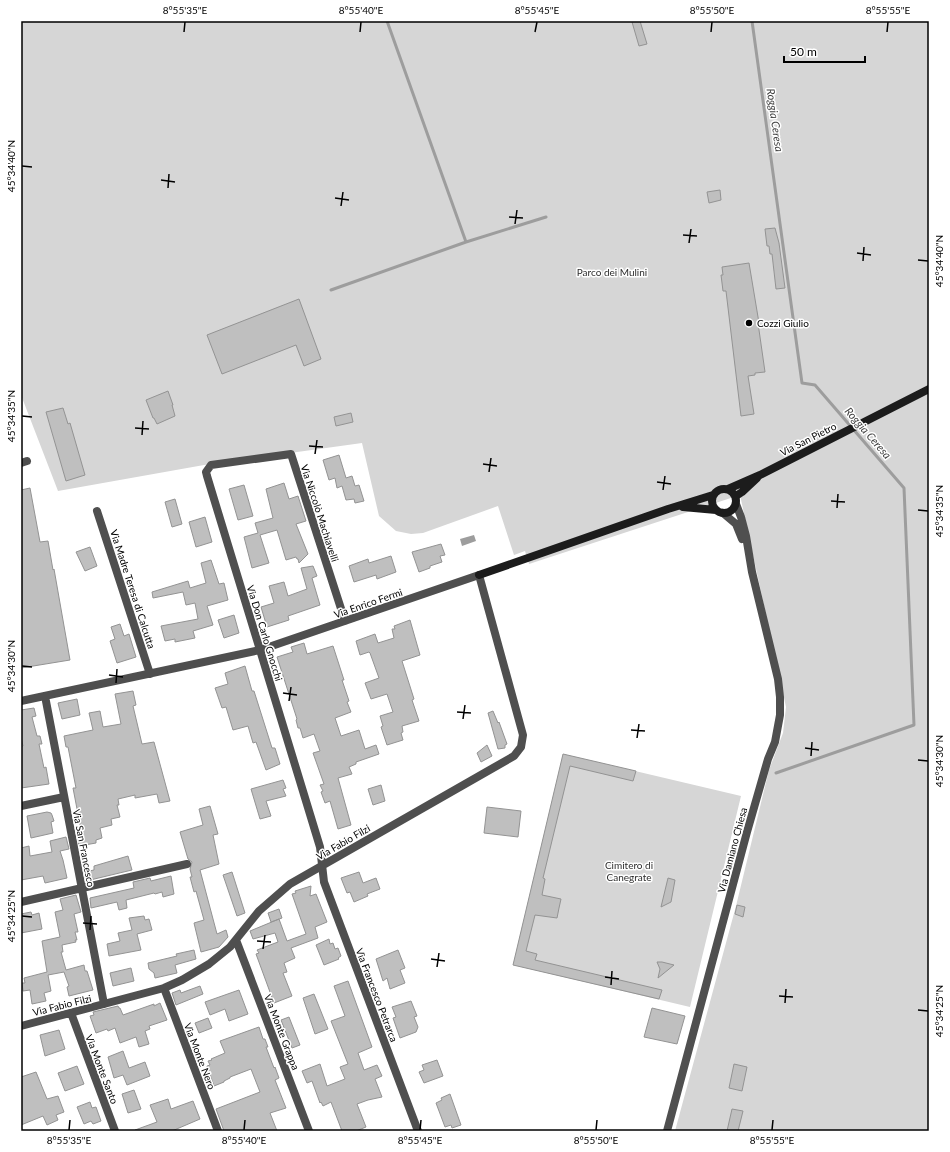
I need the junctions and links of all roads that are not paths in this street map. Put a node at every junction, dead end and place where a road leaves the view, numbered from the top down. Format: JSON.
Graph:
{"nodes":[{"id":1,"x":929,"y":389,"type":"edge"},
{"id":2,"x":760,"y":475,"type":"junction"},
{"id":3,"x":207,"y":476,"type":"joint"},
{"id":4,"x":728,"y":489,"type":"junction"},
{"id":5,"x":713,"y":495,"type":"junction"},
{"id":6,"x":736,"y":500,"type":"junction"},
{"id":7,"x":668,"y":509,"type":"junction"},
{"id":8,"x":97,"y":511,"type":"dead end"},
{"id":9,"x":720,"y":511,"type":"junction"},
{"id":10,"x":752,"y":572,"type":"junction"},
{"id":11,"x":479,"y":575,"type":"junction"},
{"id":12,"x":345,"y":621,"type":"junction"},
{"id":13,"x":259,"y":650,"type":"junction"},
{"id":14,"x":150,"y":674,"type":"junction"},
{"id":15,"x":45,"y":696,"type":"junction"},
{"id":16,"x":21,"y":701,"type":"edge"},
{"id":17,"x":64,"y":797,"type":"junction"},
{"id":18,"x":21,"y":806,"type":"edge"},
{"id":19,"x":187,"y":864,"type":"dead end"},
{"id":20,"x":322,"y":865,"type":"junction"},
{"id":21,"x":82,"y":888,"type":"junction"},
{"id":22,"x":21,"y":902,"type":"edge"},
{"id":23,"x":236,"y":940,"type":"junction"},
{"id":24,"x":164,"y":988,"type":"junction"},
{"id":25,"x":104,"y":1004,"type":"junction"},
{"id":26,"x":71,"y":1014,"type":"junction"},
{"id":27,"x":21,"y":1026,"type":"edge"},
{"id":28,"x":115,"y":1131,"type":"edge"},
{"id":29,"x":218,"y":1131,"type":"edge"},
{"id":30,"x":309,"y":1131,"type":"edge"},
{"id":31,"x":418,"y":1131,"type":"edge"},
{"id":32,"x":667,"y":1131,"type":"edge"}],
"edges":[{"from":1,"to":2,"type":"street","name":"Via San Pietro"},
{"from":2,"to":4,"type":"street","name":"Via San Pietro"},
{"from":2,"to":6,"type":"street","name":"Via San Pietro"},
{"from":3,"to":12,"type":"street","name":"Via Niccolò Machiavelli"},
{"from":3,"to":13,"type":"street","name":"Via Don Carlo Gnocchi"},
{"from":4,"to":5,"type":"street"},
{"from":4,"to":6,"type":"street"},
{"from":5,"to":7,"type":"street","name":"Via Enrico Fermi"},
{"from":5,"to":9,"type":"street"},
{"from":6,"to":9,"type":"street"},
{"from":6,"to":10,"type":"street","name":"Via Damiano Chiesa"},
{"from":7,"to":9,"type":"street"},
{"from":7,"to":11,"type":"street","name":"Via Enrico Fermi"},
{"from":8,"to":14,"type":"street","name":"Via Madre Teresa di Calcutta"},
{"from":9,"to":10,"type":"street","name":"Via Damiano Chiesa"},
{"from":10,"to":32,"type":"street","name":"Via Damiano Chiesa"},
{"from":11,"to":12,"type":"street","name":"Via Enrico Fermi"},
{"from":11,"to":20,"type":"street","name":"Via Fabio Filzi"},
{"from":12,"to":13,"type":"street","name":"Via Enrico Fermi"},
{"from":13,"to":14,"type":"street","name":"Via Enrico Fermi"},
{"from":13,"to":20,"type":"street","name":"Via Don Carlo Gnocchi"},
{"from":14,"to":15,"type":"street","name":"Via Enrico Fermi"},
{"from":15,"to":16,"type":"street","name":"Via Enrico Fermi"},
{"from":15,"to":17,"type":"street","name":"Via San Francesco"},
{"from":17,"to":18,"type":"street"},
{"from":17,"to":21,"type":"street","name":"Via San Francesco"},
{"from":19,"to":21,"type":"street"},
{"from":20,"to":23,"type":"street","name":"Via Fabio Filzi"},
{"from":20,"to":31,"type":"street","name":"Via Francesco Petrarca"},
{"from":21,"to":22,"type":"street"},
{"from":21,"to":25,"type":"street","name":"Via San Francesco"},
{"from":23,"to":24,"type":"street","name":"Via Fabio Filzi"},
{"from":23,"to":30,"type":"street","name":"Via Monte Grappa"},
{"from":24,"to":25,"type":"street","name":"Via Fabio Filzi"},
{"from":24,"to":29,"type":"street","name":"Via Monte Nero"},
{"from":25,"to":26,"type":"street","name":"Via Fabio Filzi"},
{"from":26,"to":27,"type":"street","name":"Via Fabio Filzi"},
{"from":26,"to":28,"type":"street","name":"Via Monte Santo"}]}
